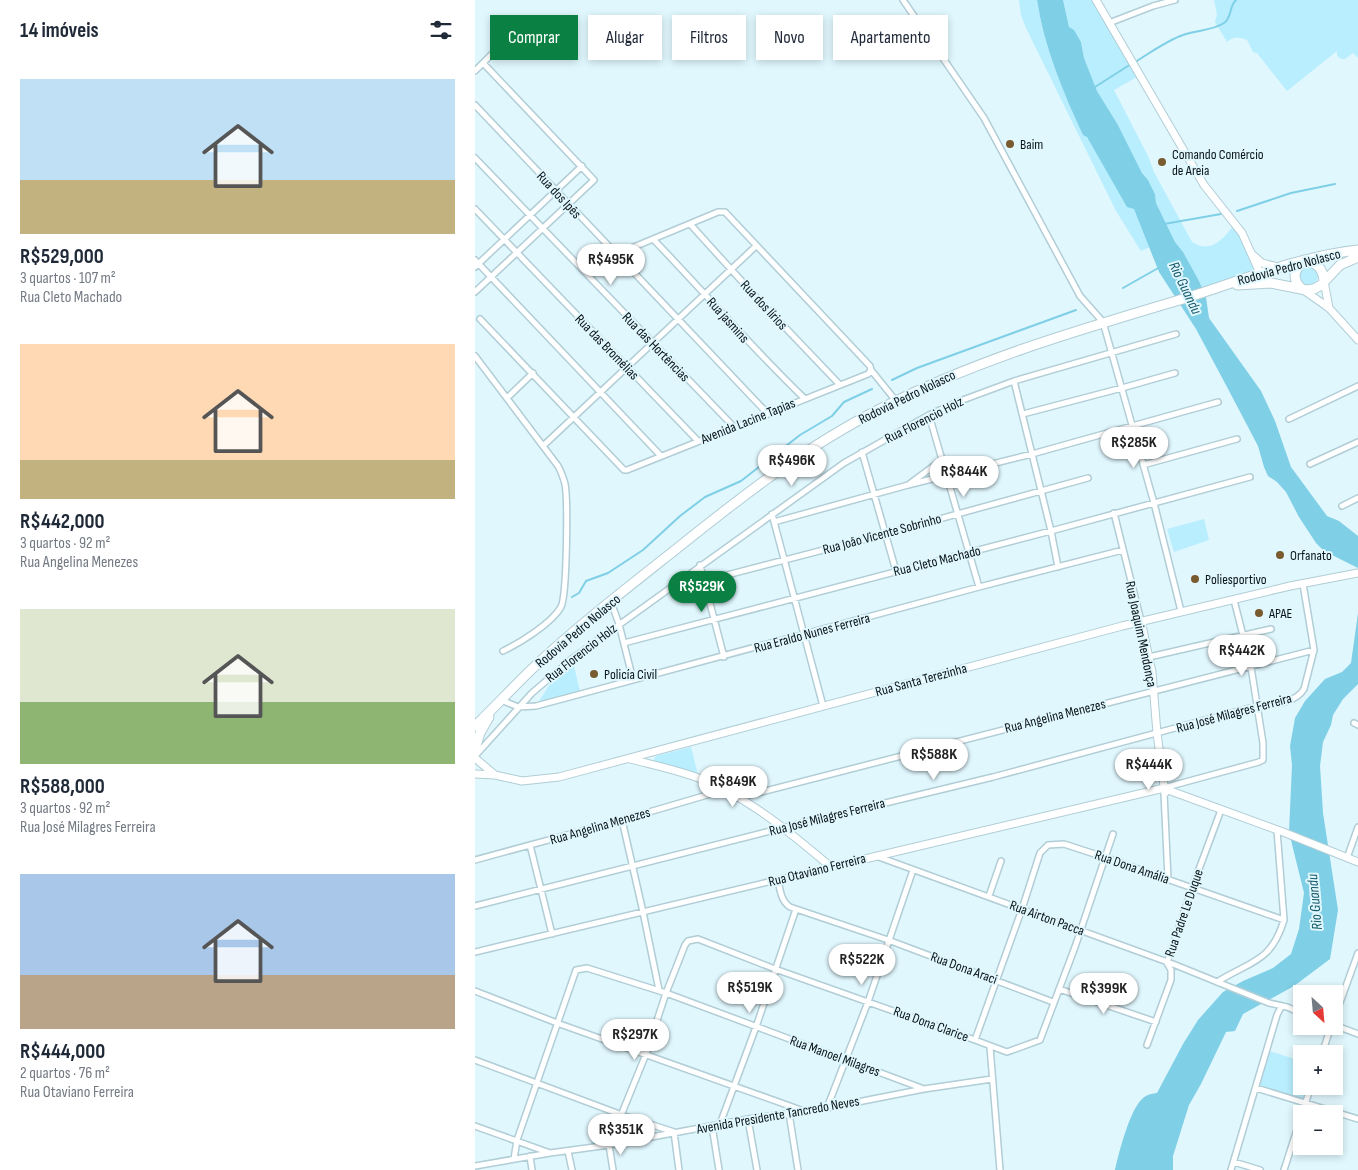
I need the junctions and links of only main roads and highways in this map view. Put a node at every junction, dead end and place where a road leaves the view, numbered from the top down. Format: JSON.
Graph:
{"nodes":[{"id":1,"x":1358,"y":250,"type":"edge"},
{"id":2,"x":1358,"y":257,"type":"edge"},
{"id":3,"x":1304,"y":260,"type":"junction"},
{"id":4,"x":1324,"y":281,"type":"junction"},
{"id":5,"x":1220,"y":287,"type":"junction"},
{"id":6,"x":1302,"y":289,"type":"junction"},
{"id":7,"x":499,"y":702,"type":"junction"},
{"id":8,"x":475,"y":726,"type":"edge"},
{"id":9,"x":475,"y":749,"type":"edge"}],
"edges":[{"from":1,"to":3,"type":"highway","name":"Rodovia Pedro Nolasco"},
{"from":2,"to":4,"type":"highway","name":"Rodovia Pedro Nolasco"},
{"from":3,"to":4,"type":"highway"},
{"from":3,"to":5,"type":"highway","name":"Rodovia Pedro Nolasco"},
{"from":3,"to":6,"type":"highway"},
{"from":4,"to":6,"type":"highway"},
{"from":5,"to":6,"type":"highway","name":"Rodovia Pedro Nolasco"},
{"from":5,"to":7,"type":"highway","name":"Rodovia Pedro Nolasco"},
{"from":7,"to":8,"type":"highway","name":"Rodovia Pedro Nolasco"},
{"from":7,"to":9,"type":"highway","name":"Rodovia Pedro Nolasco"}]}
